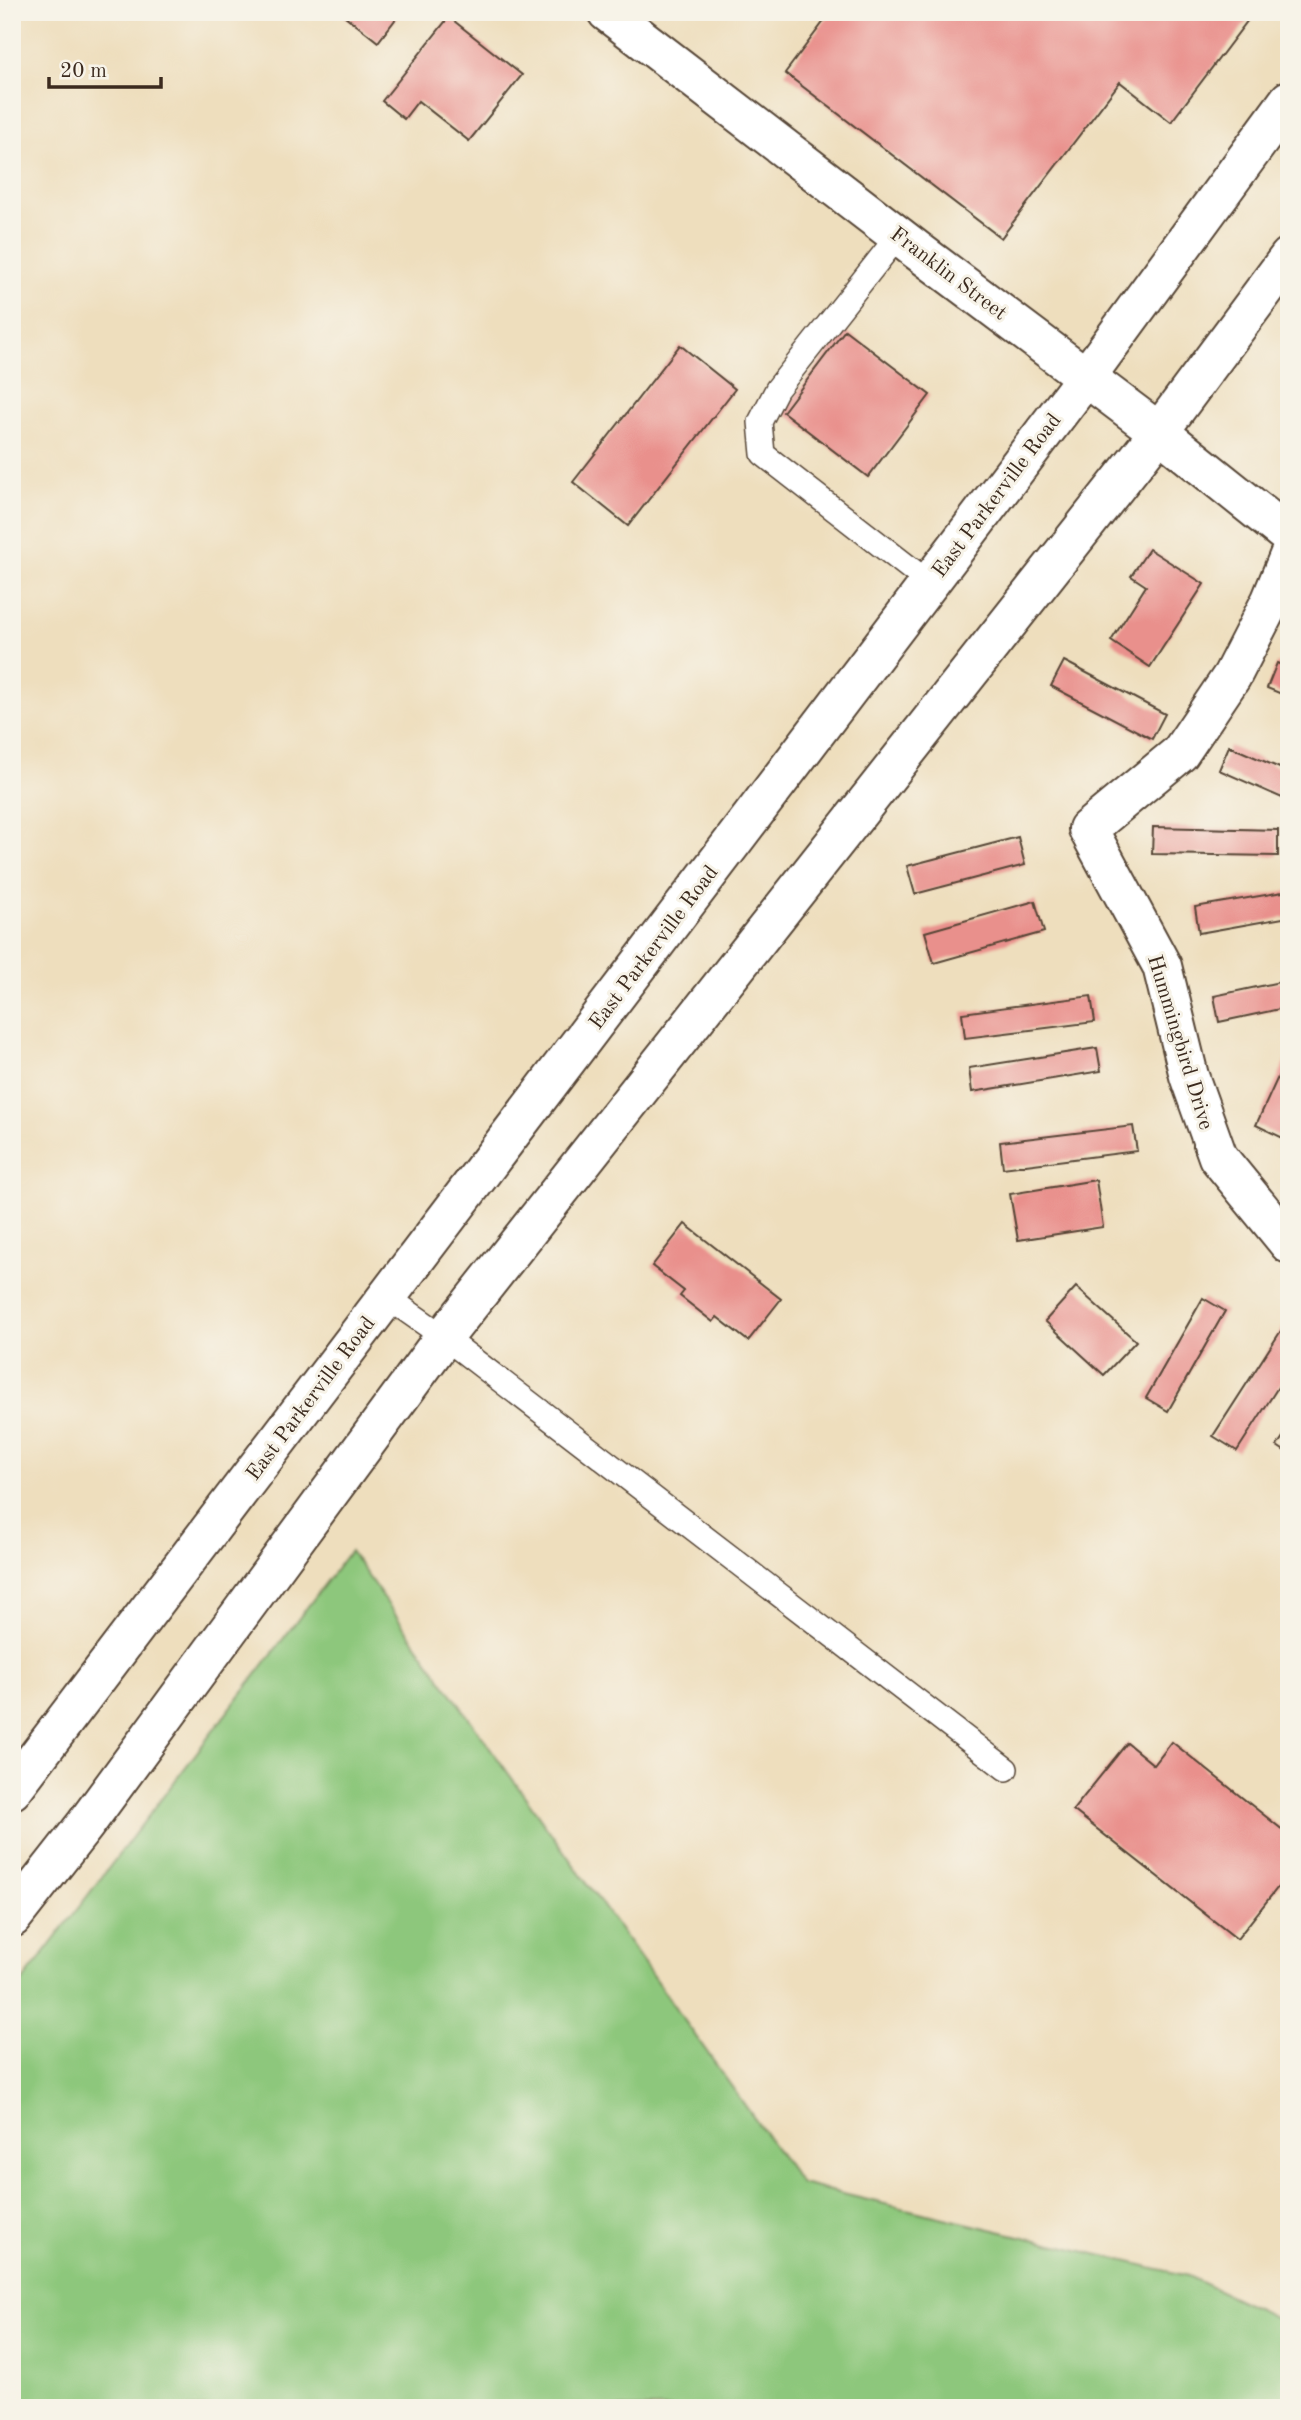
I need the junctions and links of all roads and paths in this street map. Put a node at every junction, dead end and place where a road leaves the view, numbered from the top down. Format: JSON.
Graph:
{"nodes":[{"id":1,"x":607,"y":12,"type":"edge"},
{"id":2,"x":1289,"y":100,"type":"edge"},
{"id":3,"x":898,"y":236,"type":"junction"},
{"id":4,"x":1289,"y":246,"type":"edge"},
{"id":5,"x":1279,"y":271,"type":"edge"},
{"id":6,"x":1086,"y":377,"type":"junction"},
{"id":7,"x":1159,"y":432,"type":"junction"},
{"id":8,"x":1289,"y":536,"type":"edge"},
{"id":9,"x":1289,"y":556,"type":"edge"},
{"id":10,"x":929,"y":583,"type":"junction"},
{"id":11,"x":1289,"y":1244,"type":"edge"},
{"id":12,"x":387,"y":1297,"type":"junction"},
{"id":13,"x":444,"y":1337,"type":"junction"},
{"id":14,"x":1006,"y":1769,"type":"dead end"},
{"id":15,"x":12,"y":1790,"type":"edge"},
{"id":16,"x":12,"y":1918,"type":"edge"}],
"edges":[{"from":1,"to":3,"type":"main road","name":"Franklin Street"},
{"from":2,"to":6,"type":"main road","name":"East Parkerville Road"},
{"from":3,"to":6,"type":"main road","name":"Franklin Street"},
{"from":3,"to":10,"type":"lane"},
{"from":4,"to":5,"type":"main road"},
{"from":5,"to":7,"type":"main road"},
{"from":6,"to":7,"type":"main road","name":"Franklin Street"},
{"from":6,"to":10,"type":"main road","name":"East Parkerville Road"},
{"from":7,"to":8,"type":"main road","name":"Franklin Street"},
{"from":7,"to":13,"type":"main road"},
{"from":9,"to":11,"type":"main road","name":"Hummingbird Drive"},
{"from":10,"to":12,"type":"main road","name":"East Parkerville Road"},
{"from":12,"to":13,"type":"lane"},
{"from":12,"to":15,"type":"main road","name":"East Parkerville Road"},
{"from":13,"to":14,"type":"lane"},
{"from":13,"to":16,"type":"main road"}]}
